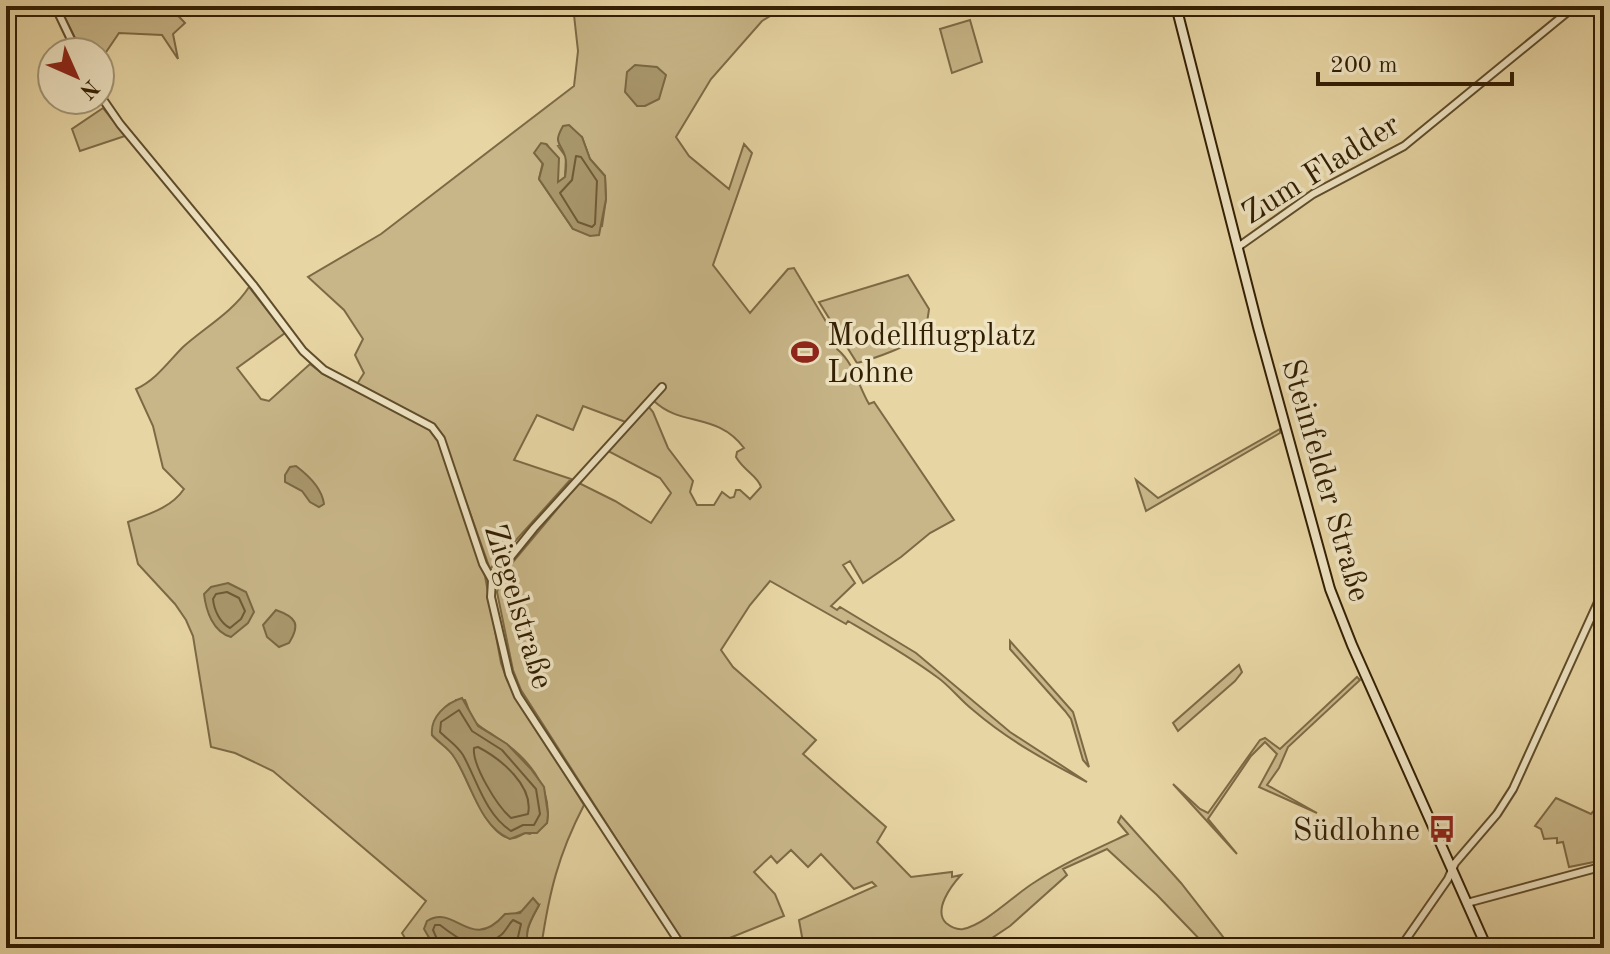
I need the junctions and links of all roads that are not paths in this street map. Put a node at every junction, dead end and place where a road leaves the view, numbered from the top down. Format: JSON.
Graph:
{"nodes":[{"id":1,"x":55,"y":6,"type":"edge"},
{"id":2,"x":1192,"y":6,"type":"edge"},
{"id":3,"x":1575,"y":6,"type":"edge"},
{"id":4,"x":1178,"y":10,"type":"edge"},
{"id":5,"x":69,"y":36,"type":"edge"},
{"id":6,"x":114,"y":116,"type":"edge"},
{"id":7,"x":1238,"y":247,"type":"junction"},
{"id":8,"x":662,"y":387,"type":"dead end"},
{"id":9,"x":492,"y":580,"type":"junction"},
{"id":10,"x":1604,"y":589,"type":"edge"},
{"id":11,"x":1604,"y":866,"type":"edge"},
{"id":12,"x":1452,"y":870,"type":"junction"},
{"id":13,"x":1467,"y":903,"type":"junction"},
{"id":14,"x":391,"y":948,"type":"edge"},
{"id":15,"x":403,"y":948,"type":"edge"},
{"id":16,"x":683,"y":948,"type":"edge"},
{"id":17,"x":1400,"y":948,"type":"edge"},
{"id":18,"x":1487,"y":948,"type":"edge"}],
"edges":[{"from":1,"to":5,"type":"street"},
{"from":2,"to":4,"type":"street"},
{"from":3,"to":7,"type":"street","name":"Zum Fladder"},
{"from":4,"to":7,"type":"main road","name":"Steinfelder Straße"},
{"from":6,"to":9,"type":"street","name":"Ziegelstraße"},
{"from":7,"to":12,"type":"main road","name":"Steinfelder Straße"},
{"from":8,"to":9,"type":"street"},
{"from":9,"to":16,"type":"street","name":"Ziegelstraße"},
{"from":10,"to":12,"type":"street"},
{"from":11,"to":13,"type":"street"},
{"from":12,"to":13,"type":"main road","name":"Steinfelder Straße"},
{"from":12,"to":17,"type":"street"},
{"from":13,"to":18,"type":"main road","name":"Steinfelder Straße"},
{"from":14,"to":15,"type":"street"}]}
